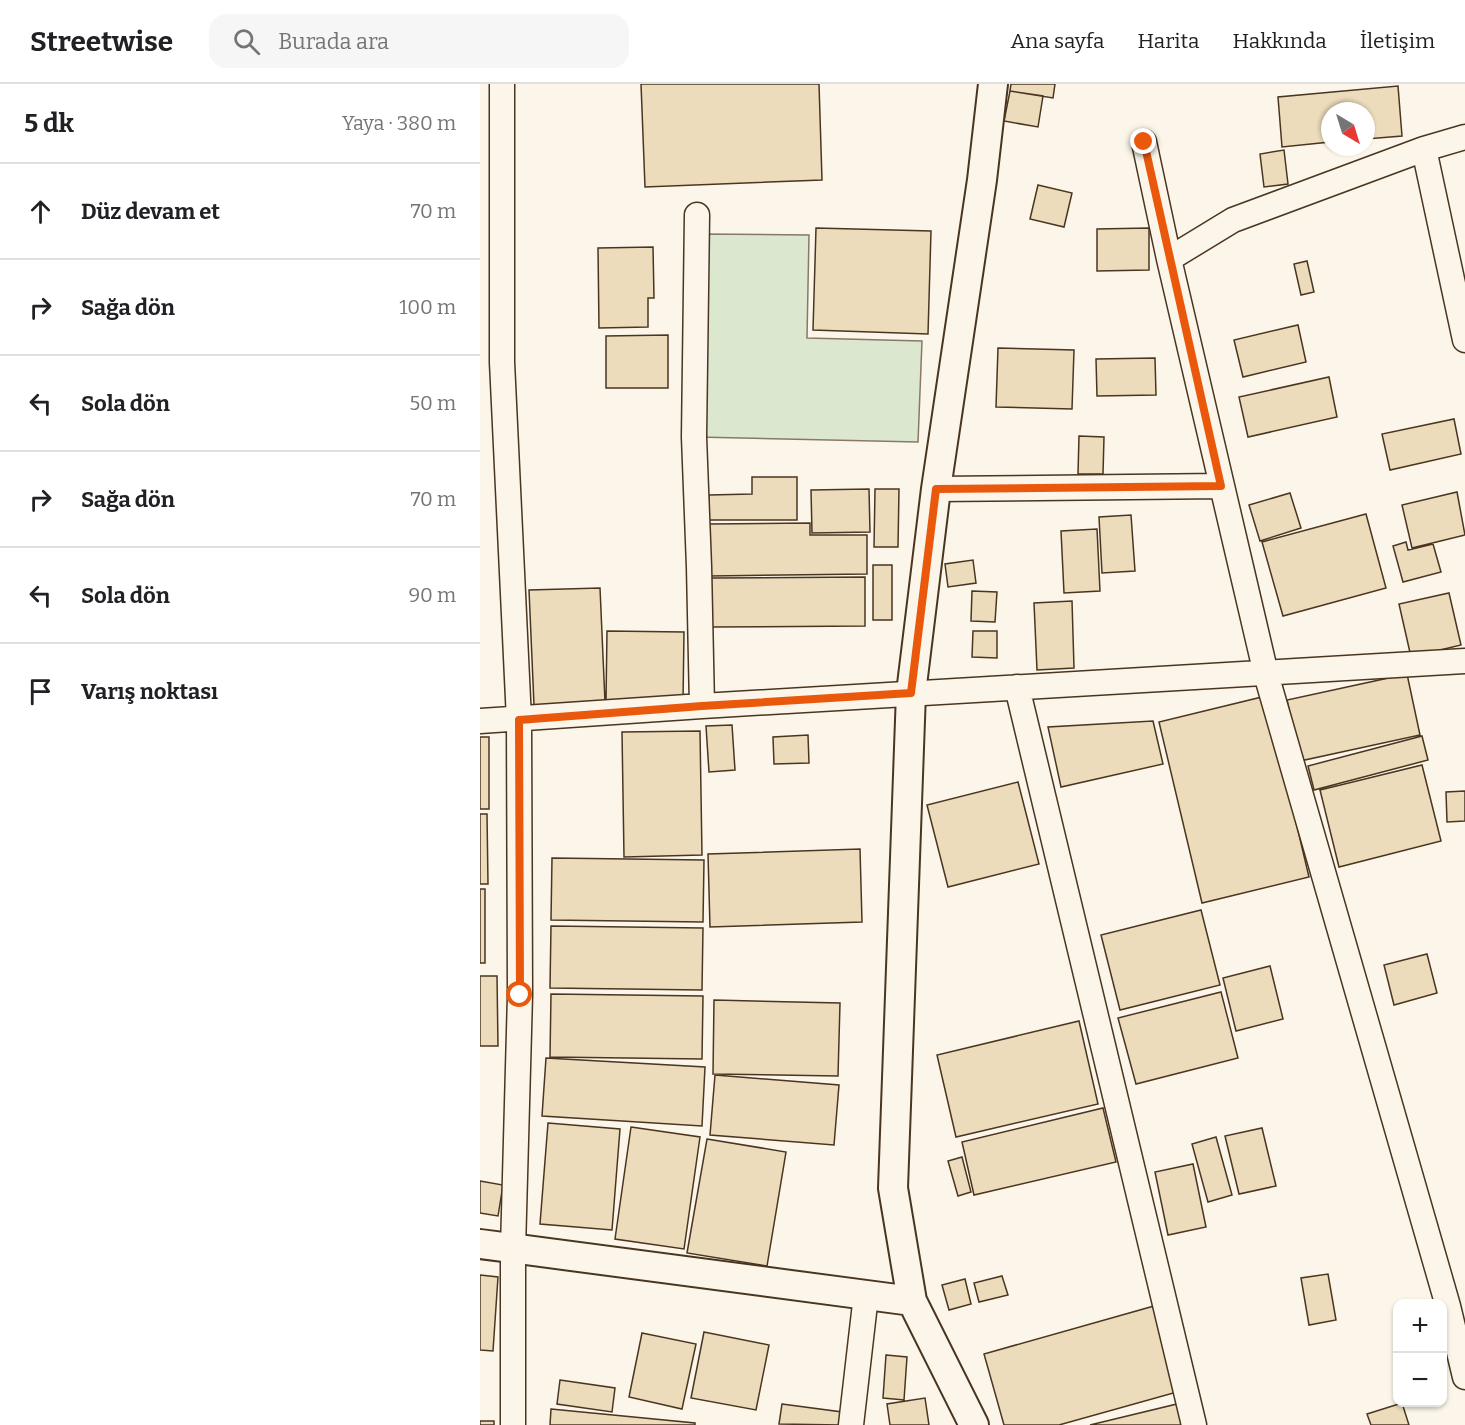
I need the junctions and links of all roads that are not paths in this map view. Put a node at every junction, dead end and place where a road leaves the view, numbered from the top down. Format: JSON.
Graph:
{"nodes":[{"id":1,"x":502,"y":84,"type":"edge"},
{"id":2,"x":993,"y":84,"type":"edge"},
{"id":3,"x":1465,"y":137,"type":"edge"},
{"id":4,"x":1144,"y":142,"type":"dead end"},
{"id":5,"x":1424,"y":149,"type":"junction"},
{"id":6,"x":697,"y":214,"type":"dead end"},
{"id":7,"x":1169,"y":259,"type":"junction"},
{"id":8,"x":1465,"y":340,"type":"edge"},
{"id":9,"x":1221,"y":486,"type":"junction"},
{"id":10,"x":936,"y":489,"type":"junction"},
{"id":11,"x":1465,"y":661,"type":"edge"},
{"id":12,"x":1266,"y":674,"type":"junction"},
{"id":13,"x":1017,"y":687,"type":"junction"},
{"id":14,"x":911,"y":693,"type":"junction"},
{"id":15,"x":702,"y":706,"type":"junction"},
{"id":16,"x":519,"y":720,"type":"junction"},
{"id":17,"x":480,"y":721,"type":"edge"},
{"id":18,"x":480,"y":1244,"type":"edge"},
{"id":19,"x":513,"y":1249,"type":"junction"},
{"id":20,"x":866,"y":1295,"type":"junction"},
{"id":21,"x":912,"y":1301,"type":"junction"},
{"id":22,"x":1465,"y":1377,"type":"edge"},
{"id":23,"x":513,"y":1425,"type":"edge"},
{"id":24,"x":851,"y":1425,"type":"edge"},
{"id":25,"x":974,"y":1425,"type":"edge"},
{"id":26,"x":1194,"y":1425,"type":"edge"}],
"edges":[{"from":1,"to":16,"type":"street"},
{"from":2,"to":10,"type":"street"},
{"from":3,"to":5,"type":"street"},
{"from":4,"to":7,"type":"street"},
{"from":5,"to":7,"type":"street"},
{"from":5,"to":8,"type":"street"},
{"from":6,"to":15,"type":"street"},
{"from":7,"to":9,"type":"street"},
{"from":9,"to":10,"type":"street"},
{"from":9,"to":12,"type":"street"},
{"from":10,"to":14,"type":"street"},
{"from":11,"to":12,"type":"street"},
{"from":12,"to":13,"type":"street"},
{"from":12,"to":22,"type":"street"},
{"from":13,"to":14,"type":"street"},
{"from":13,"to":26,"type":"street"},
{"from":14,"to":15,"type":"street"},
{"from":14,"to":21,"type":"street"},
{"from":15,"to":16,"type":"street"},
{"from":16,"to":17,"type":"street"},
{"from":16,"to":19,"type":"street"},
{"from":18,"to":19,"type":"street"},
{"from":19,"to":20,"type":"street"},
{"from":19,"to":23,"type":"street"},
{"from":20,"to":21,"type":"street"},
{"from":20,"to":24,"type":"street"},
{"from":21,"to":25,"type":"street"}]}
